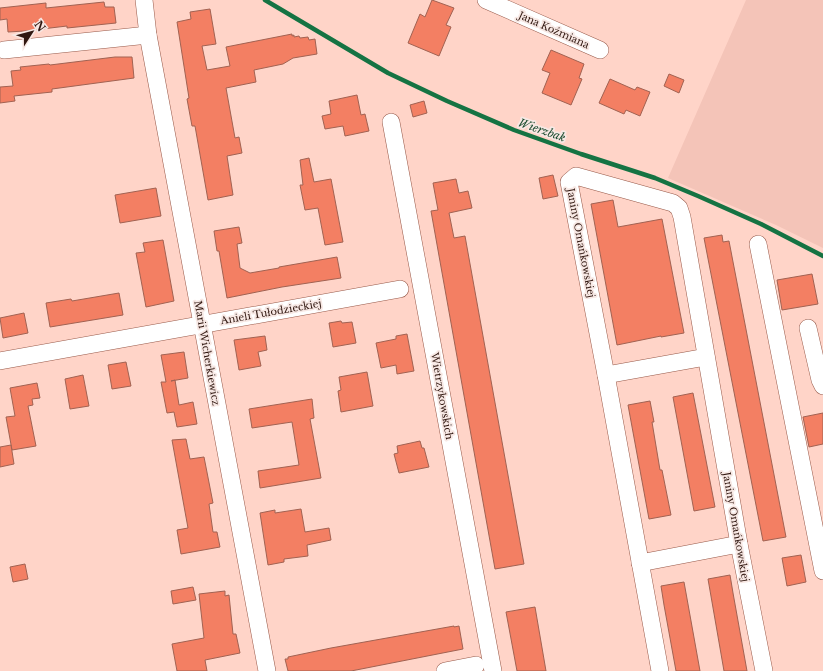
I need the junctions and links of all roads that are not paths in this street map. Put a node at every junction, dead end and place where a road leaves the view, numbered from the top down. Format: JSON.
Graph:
{"nodes":[{"id":1,"x":144,"y":0,"type":"edge"},
{"id":2,"x":486,"y":0,"type":"edge"},
{"id":3,"x":148,"y":35,"type":"junction"},
{"id":4,"x":4,"y":50,"type":"dead end"},
{"id":5,"x":600,"y":50,"type":"dead end"},
{"id":6,"x":391,"y":122,"type":"dead end"},
{"id":7,"x":758,"y":244,"type":"dead end"},
{"id":8,"x":400,"y":289,"type":"dead end"},
{"id":9,"x":202,"y":324,"type":"junction"},
{"id":10,"x":808,"y":328,"type":"dead end"},
{"id":11,"x":706,"y":357,"type":"junction"},
{"id":12,"x":0,"y":361,"type":"edge"},
{"id":13,"x":606,"y":374,"type":"junction"},
{"id":14,"x":823,"y":386,"type":"edge"},
{"id":15,"x":739,"y":544,"type":"junction"},
{"id":16,"x":640,"y":562,"type":"junction"},
{"id":17,"x":823,"y":571,"type":"edge"},
{"id":18,"x":476,"y":665,"type":"dead end"},
{"id":19,"x":267,"y":671,"type":"edge"},
{"id":20,"x":445,"y":671,"type":"edge"},
{"id":21,"x":493,"y":671,"type":"edge"},
{"id":22,"x":660,"y":671,"type":"edge"},
{"id":23,"x":764,"y":671,"type":"edge"}],
"edges":[{"from":1,"to":3,"type":"street","name":"Marii Wicherkiewicz"},
{"from":2,"to":5,"type":"street","name":"Jana Koźmiana"},
{"from":3,"to":4,"type":"street"},
{"from":3,"to":9,"type":"street","name":"Marii Wicherkiewicz"},
{"from":6,"to":21,"type":"street","name":"Wietrzykowskich"},
{"from":7,"to":17,"type":"street"},
{"from":8,"to":9,"type":"street","name":"Anieli Tułodzieckiej"},
{"from":9,"to":12,"type":"street","name":"Anieli Tułodzieckiej"},
{"from":9,"to":19,"type":"street","name":"Marii Wicherkiewicz"},
{"from":10,"to":14,"type":"street"},
{"from":11,"to":13,"type":"street"},
{"from":11,"to":13,"type":"street","name":"Janiny Omańkowskiej"},
{"from":11,"to":15,"type":"street","name":"Janiny Omańkowskiej"},
{"from":13,"to":16,"type":"street","name":"Janiny Omańkowskiej"},
{"from":15,"to":16,"type":"street"},
{"from":15,"to":23,"type":"street","name":"Janiny Omańkowskiej"},
{"from":16,"to":22,"type":"street","name":"Janiny Omańkowskiej"},
{"from":18,"to":20,"type":"street"}]}
